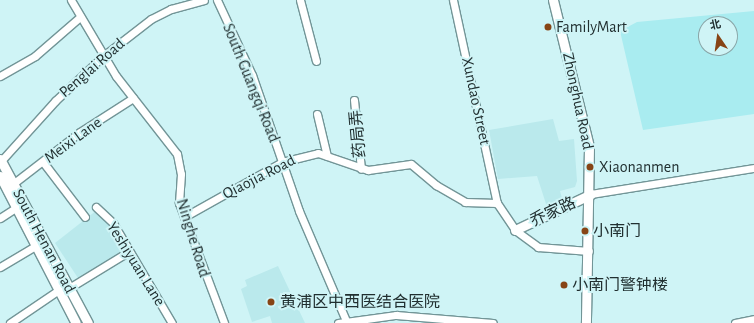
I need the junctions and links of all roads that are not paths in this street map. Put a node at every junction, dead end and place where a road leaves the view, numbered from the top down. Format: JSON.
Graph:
{"nodes":[{"id":1,"x":71,"y":0,"type":"edge"},
{"id":2,"x":204,"y":0,"type":"edge"},
{"id":3,"x":217,"y":0,"type":"edge"},
{"id":4,"x":300,"y":0,"type":"edge"},
{"id":5,"x":453,"y":0,"type":"edge"},
{"id":6,"x":553,"y":0,"type":"edge"},
{"id":7,"x":80,"y":17,"type":"junction"},
{"id":8,"x":102,"y":57,"type":"junction"},
{"id":9,"x":316,"y":61,"type":"dead end"},
{"id":10,"x":0,"y":76,"type":"edge"},
{"id":11,"x":133,"y":98,"type":"junction"},
{"id":12,"x":354,"y":100,"type":"dead end"},
{"id":13,"x":317,"y":114,"type":"dead end"},
{"id":14,"x":327,"y":156,"type":"junction"},
{"id":15,"x":0,"y":161,"type":"edge"},
{"id":16,"x":43,"y":162,"type":"junction"},
{"id":17,"x":282,"y":162,"type":"junction"},
{"id":18,"x":361,"y":168,"type":"junction"},
{"id":19,"x":754,"y":168,"type":"edge"},
{"id":20,"x":0,"y":176,"type":"edge"},
{"id":21,"x":14,"y":183,"type":"junction"},
{"id":22,"x":591,"y":194,"type":"junction"},
{"id":23,"x":497,"y":203,"type":"junction"},
{"id":24,"x":16,"y":207,"type":"junction"},
{"id":25,"x":96,"y":207,"type":"dead end"},
{"id":26,"x":86,"y":216,"type":"dead end"},
{"id":27,"x":184,"y":217,"type":"junction"},
{"id":28,"x":0,"y":218,"type":"edge"},
{"id":29,"x":514,"y":230,"type":"junction"},
{"id":30,"x":37,"y":245,"type":"junction"},
{"id":31,"x":589,"y":251,"type":"junction"},
{"id":32,"x":128,"y":252,"type":"junction"},
{"id":33,"x":0,"y":267,"type":"edge"},
{"id":34,"x":65,"y":288,"type":"junction"},
{"id":35,"x":754,"y":319,"type":"edge"},
{"id":36,"x":346,"y":322,"type":"edge"},
{"id":37,"x":10,"y":323,"type":"edge"},
{"id":38,"x":76,"y":323,"type":"edge"},
{"id":39,"x":88,"y":323,"type":"edge"},
{"id":40,"x":172,"y":323,"type":"edge"},
{"id":41,"x":224,"y":323,"type":"edge"},
{"id":42,"x":338,"y":323,"type":"edge"},
{"id":43,"x":493,"y":323,"type":"edge"},
{"id":44,"x":586,"y":323,"type":"edge"},
{"id":45,"x":735,"y":323,"type":"edge"}],
"edges":[{"from":1,"to":7,"type":"street","name":"Ninghe Road"},
{"from":2,"to":8,"type":"street","name":"Penglai Road"},
{"from":3,"to":17,"type":"street","name":"South Guangqi Road"},
{"from":4,"to":9,"type":"street"},
{"from":5,"to":23,"type":"street","name":"Xundao Street"},
{"from":6,"to":22,"type":"street","name":"Zhonghua Road"},
{"from":7,"to":8,"type":"street","name":"Ninghe Road"},
{"from":7,"to":10,"type":"street"},
{"from":8,"to":11,"type":"street","name":"Ninghe Road"},
{"from":8,"to":15,"type":"street","name":"Penglai Road"},
{"from":11,"to":16,"type":"street","name":"Meixi Lane"},
{"from":11,"to":27,"type":"street","name":"Ninghe Road"},
{"from":12,"to":18,"type":"street","name":"药局弄"},
{"from":13,"to":14,"type":"street"},
{"from":14,"to":17,"type":"street","name":"Qiaojia Road"},
{"from":14,"to":18,"type":"street","name":"Qiaojia Road"},
{"from":15,"to":21,"type":"street","name":"South Henan Road"},
{"from":16,"to":21,"type":"street","name":"Meixi Lane"},
{"from":16,"to":26,"type":"street"},
{"from":17,"to":27,"type":"street","name":"Qiaojia Road"},
{"from":17,"to":36,"type":"street","name":"South Guangqi Road"},
{"from":18,"to":23,"type":"street","name":"Qiaojia Road"},
{"from":19,"to":22,"type":"street"},
{"from":20,"to":24,"type":"street","name":"South Henan Road"},
{"from":21,"to":34,"type":"street","name":"South Henan Road"},
{"from":22,"to":29,"type":"street","name":"乔家路"},
{"from":22,"to":31,"type":"street","name":"Zhonghua Road"},
{"from":23,"to":29,"type":"street"},
{"from":24,"to":28,"type":"street"},
{"from":24,"to":30,"type":"street","name":"South Henan Road"},
{"from":25,"to":32,"type":"street","name":"Yeshiyuan Lane"},
{"from":27,"to":41,"type":"street","name":"Ninghe Road"},
{"from":29,"to":31,"type":"street"},
{"from":30,"to":33,"type":"street"},
{"from":30,"to":34,"type":"street","name":"South Henan Road"},
{"from":31,"to":44,"type":"street","name":"Zhonghua Road"},
{"from":32,"to":34,"type":"street"},
{"from":32,"to":40,"type":"street","name":"Yeshiyuan Lane"},
{"from":34,"to":37,"type":"street"},
{"from":34,"to":38,"type":"street","name":"South Henan Road"},
{"from":34,"to":39,"type":"street","name":"South Henan Road"},
{"from":35,"to":45,"type":"street"},
{"from":36,"to":42,"type":"street"},
{"from":36,"to":43,"type":"street"}]}
